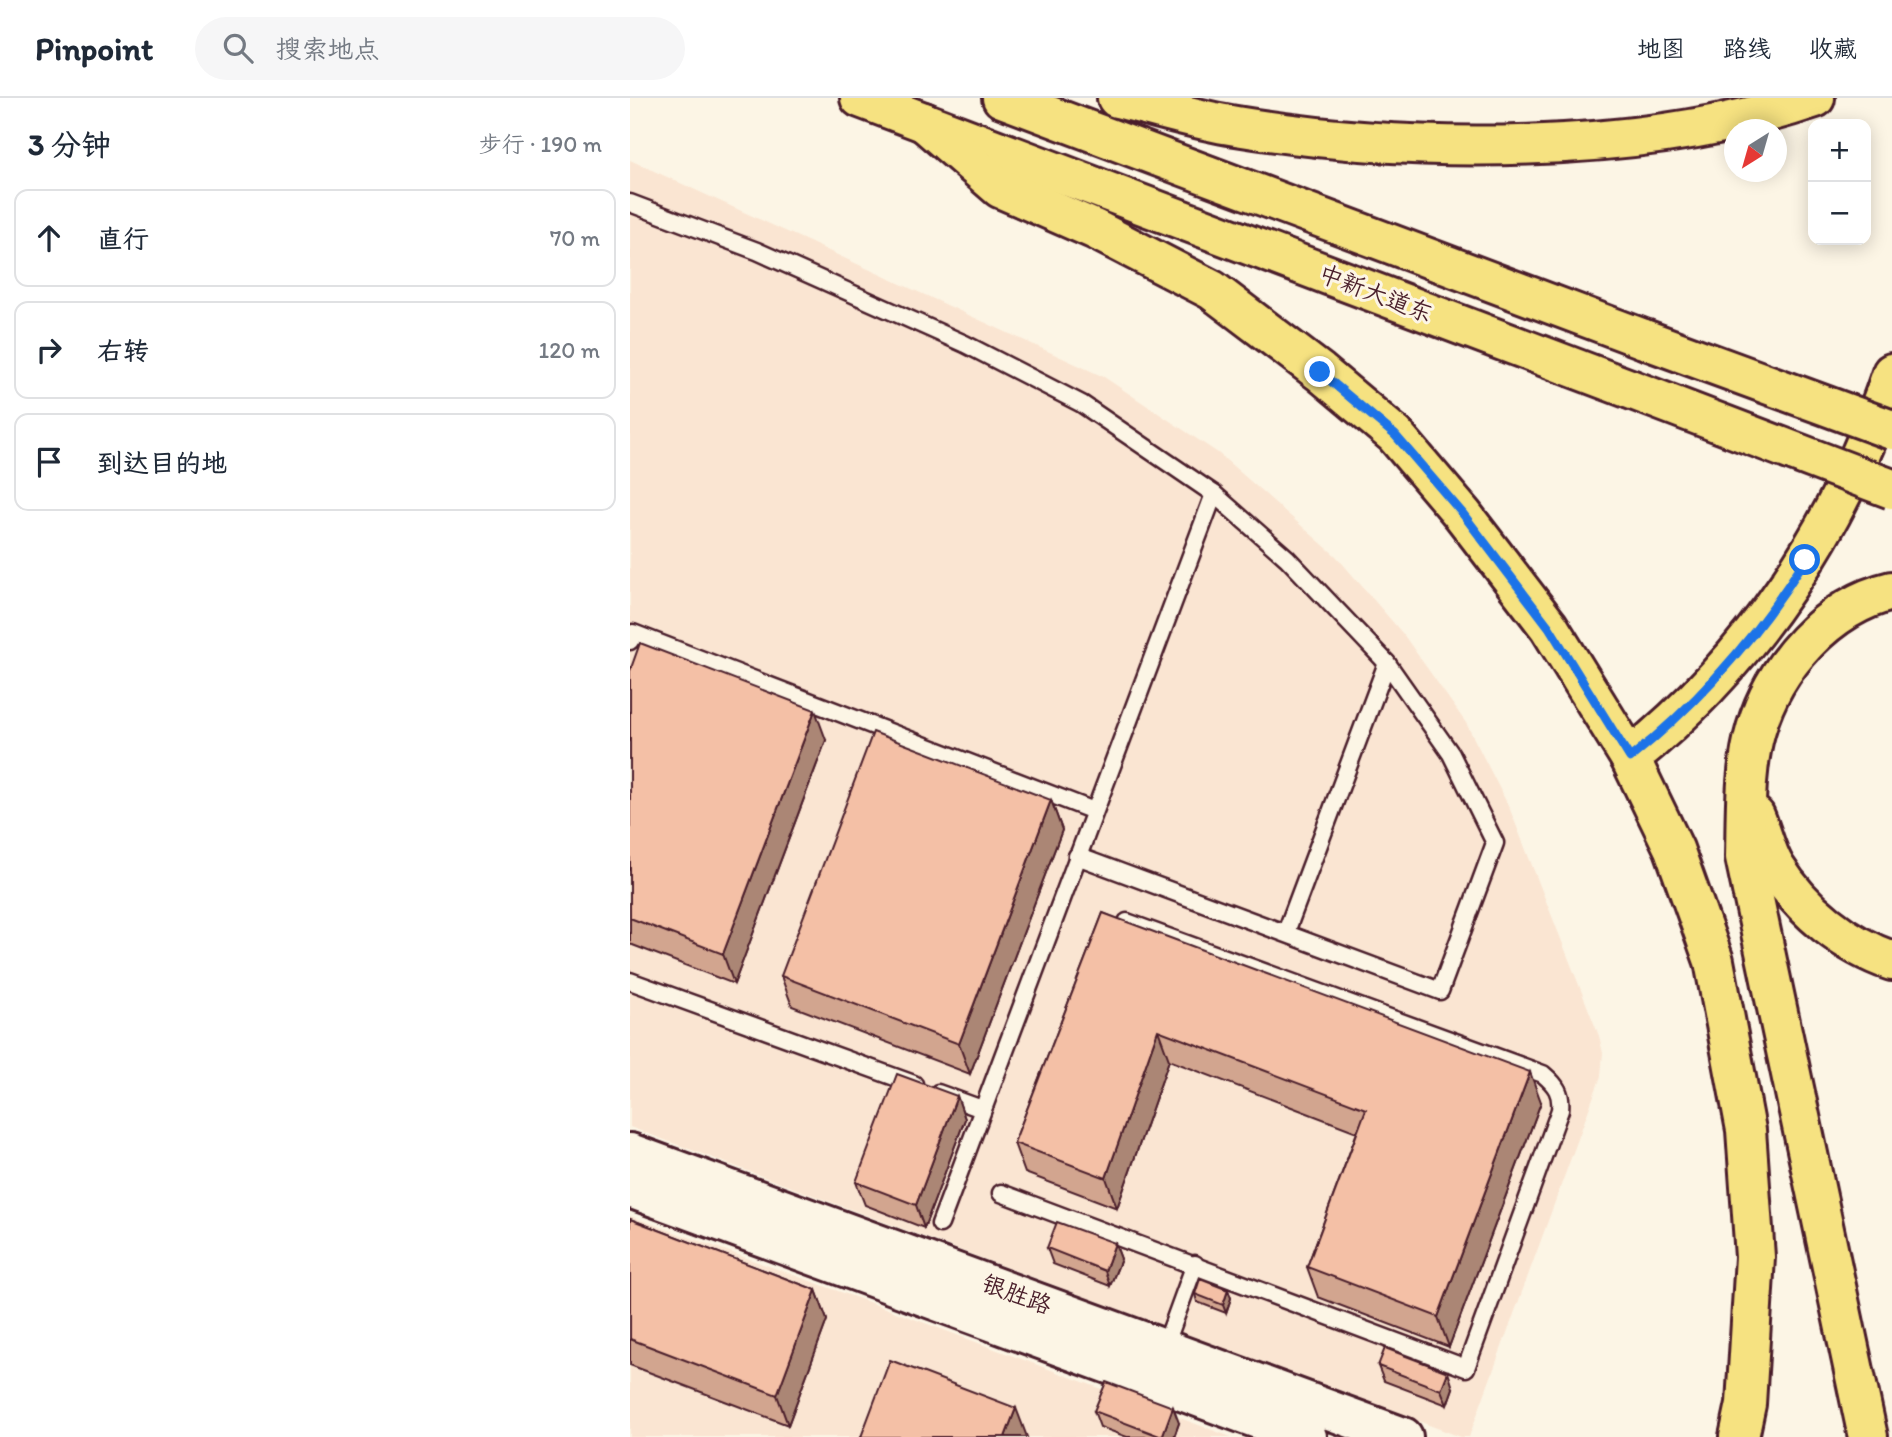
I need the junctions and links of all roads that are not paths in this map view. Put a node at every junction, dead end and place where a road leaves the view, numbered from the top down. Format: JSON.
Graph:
{"nodes":[{"id":1,"x":860,"y":98,"type":"edge"},
{"id":2,"x":1002,"y":98,"type":"edge"},
{"id":3,"x":1117,"y":98,"type":"edge"},
{"id":4,"x":1815,"y":98,"type":"edge"},
{"id":5,"x":924,"y":122,"type":"junction"},
{"id":6,"x":630,"y":203,"type":"edge"},
{"id":7,"x":1892,"y":373,"type":"edge"},
{"id":8,"x":1892,"y":430,"type":"edge"},
{"id":9,"x":1892,"y":489,"type":"edge"},
{"id":10,"x":1214,"y":494,"type":"junction"},
{"id":11,"x":1892,"y":592,"type":"edge"},
{"id":12,"x":630,"y":641,"type":"edge"},
{"id":13,"x":1387,"y":663,"type":"junction"},
{"id":14,"x":1630,"y":758,"type":"junction"},
{"id":15,"x":1746,"y":794,"type":"junction"},
{"id":16,"x":1094,"y":811,"type":"junction"},
{"id":17,"x":1077,"y":856,"type":"junction"},
{"id":18,"x":1109,"y":916,"type":"edge"},
{"id":19,"x":1286,"y":932,"type":"junction"},
{"id":20,"x":1892,"y":961,"type":"edge"},
{"id":21,"x":630,"y":981,"type":"edge"},
{"id":22,"x":982,"y":1109,"type":"junction"},
{"id":23,"x":630,"y":1153,"type":"edge"},
{"id":24,"x":630,"y":1188,"type":"edge"},
{"id":25,"x":1001,"y":1193,"type":"dead end"},
{"id":26,"x":940,"y":1224,"type":"dead end"},
{"id":27,"x":1195,"y":1264,"type":"junction"},
{"id":28,"x":1164,"y":1349,"type":"junction"},
{"id":29,"x":1749,"y":1426,"type":"edge"},
{"id":30,"x":1307,"y":1437,"type":"edge"},
{"id":31,"x":1403,"y":1437,"type":"edge"},
{"id":32,"x":1868,"y":1437,"type":"edge"}],
"edges":[{"from":1,"to":5,"type":"main road","name":"中新大道东"},
{"from":2,"to":8,"type":"main road","name":"中新大道东","bridge":true},
{"from":3,"to":4,"type":"main road"},
{"from":5,"to":9,"type":"main road","name":"中新大道东","bridge":true},
{"from":5,"to":14,"type":"main road"},
{"from":6,"to":10,"type":"lane"},
{"from":7,"to":14,"type":"main road"},
{"from":10,"to":13,"type":"lane"},
{"from":10,"to":16,"type":"lane"},
{"from":11,"to":15,"type":"main road"},
{"from":12,"to":16,"type":"lane"},
{"from":13,"to":19,"type":"lane"},
{"from":13,"to":19,"type":"lane"},
{"from":14,"to":29,"type":"main road"},
{"from":15,"to":20,"type":"main road"},
{"from":15,"to":32,"type":"main road"},
{"from":16,"to":17,"type":"lane"},
{"from":17,"to":19,"type":"lane"},
{"from":17,"to":22,"type":"lane"},
{"from":18,"to":27,"type":"lane"},
{"from":21,"to":22,"type":"lane"},
{"from":22,"to":26,"type":"lane"},
{"from":23,"to":28,"type":"street","name":"银胜路"},
{"from":24,"to":30,"type":"street","name":"银胜路"},
{"from":25,"to":27,"type":"lane"},
{"from":27,"to":28,"type":"lane"},
{"from":28,"to":31,"type":"street","name":"银胜路"}]}
